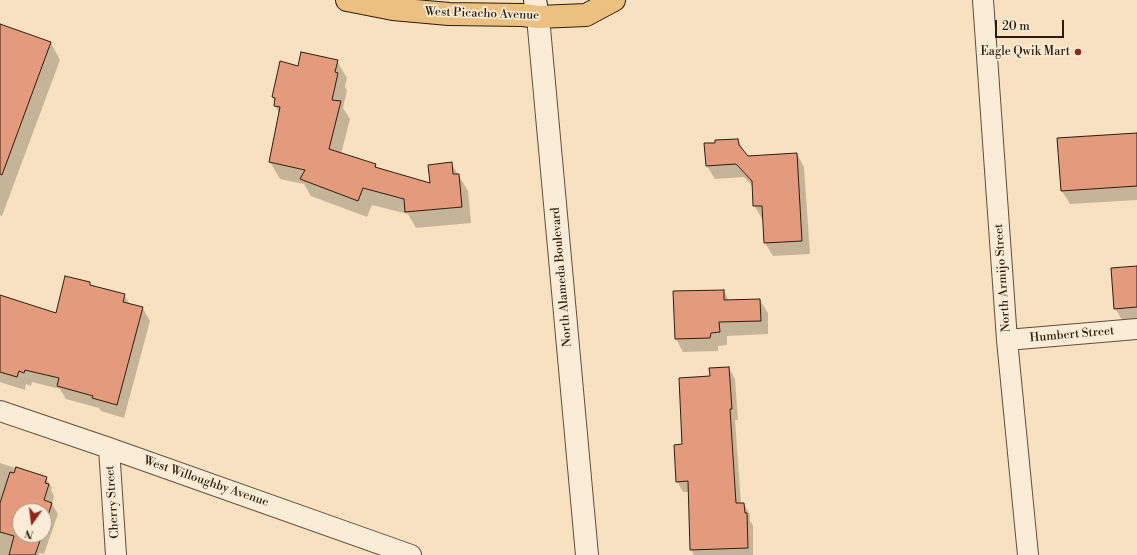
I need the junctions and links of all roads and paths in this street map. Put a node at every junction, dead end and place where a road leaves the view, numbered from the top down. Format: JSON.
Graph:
{"nodes":[{"id":1,"x":347,"y":0,"type":"edge"},
{"id":2,"x":614,"y":0,"type":"edge"},
{"id":3,"x":984,"y":0,"type":"edge"},
{"id":4,"x":537,"y":9,"type":"edge"},
{"id":5,"x":1137,"y":329,"type":"edge"},
{"id":6,"x":1007,"y":340,"type":"junction"},
{"id":7,"x":0,"y":411,"type":"edge"},
{"id":8,"x":109,"y":448,"type":"junction"},
{"id":9,"x":116,"y":555,"type":"edge"},
{"id":10,"x":411,"y":555,"type":"edge"},
{"id":11,"x":587,"y":555,"type":"edge"},
{"id":12,"x":1028,"y":555,"type":"edge"}],
"edges":[{"from":1,"to":4,"type":"main road","name":"West Picacho Avenue"},
{"from":2,"to":4,"type":"main road","name":"West Picacho Avenue"},
{"from":3,"to":6,"type":"street","name":"North Armijo Street"},
{"from":4,"to":11,"type":"street","name":"North Alameda Boulevard"},
{"from":5,"to":6,"type":"street","name":"Humbert Street"},
{"from":6,"to":12,"type":"street","name":"North Armijo Street"},
{"from":7,"to":8,"type":"street","name":"West Willoughby Avenue"},
{"from":8,"to":9,"type":"street","name":"Cherry Street"},
{"from":8,"to":10,"type":"street","name":"West Willoughby Avenue"}]}
